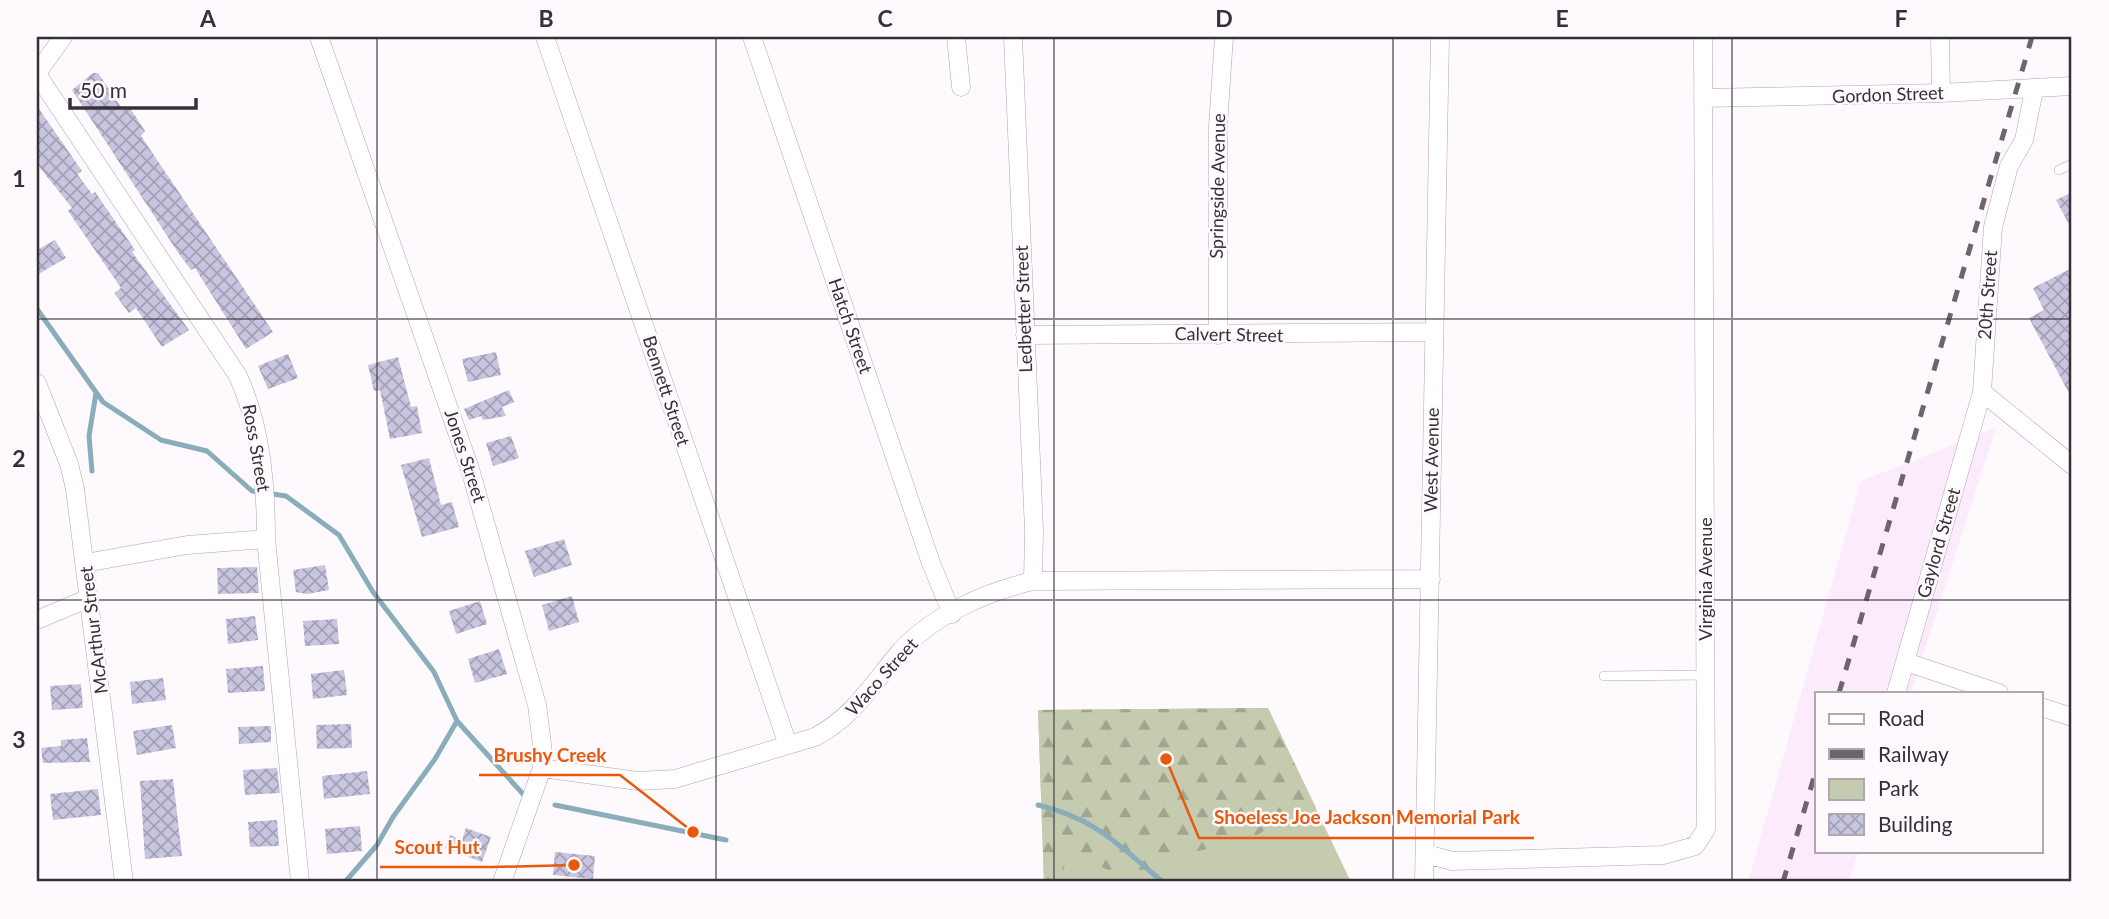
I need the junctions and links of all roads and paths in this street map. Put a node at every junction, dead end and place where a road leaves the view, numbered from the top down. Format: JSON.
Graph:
{"nodes":[{"id":1,"x":63,"y":37,"type":"edge"},
{"id":2,"x":319,"y":37,"type":"edge"},
{"id":3,"x":545,"y":37,"type":"edge"},
{"id":4,"x":752,"y":37,"type":"edge"},
{"id":5,"x":956,"y":37,"type":"edge"},
{"id":6,"x":1013,"y":37,"type":"edge"},
{"id":7,"x":1224,"y":37,"type":"edge"},
{"id":8,"x":1440,"y":37,"type":"edge"},
{"id":9,"x":1703,"y":37,"type":"edge"},
{"id":10,"x":1940,"y":37,"type":"edge"},
{"id":11,"x":37,"y":74,"type":"edge"},
{"id":12,"x":2072,"y":86,"type":"edge"},
{"id":13,"x":961,"y":87,"type":"dead end"},
{"id":14,"x":2035,"y":90,"type":"junction"},
{"id":15,"x":1941,"y":93,"type":"junction"},
{"id":16,"x":1703,"y":98,"type":"junction"},
{"id":17,"x":2072,"y":164,"type":"edge"},
{"id":18,"x":2059,"y":170,"type":"dead end"},
{"id":19,"x":1434,"y":332,"type":"junction"},
{"id":20,"x":1025,"y":335,"type":"junction"},
{"id":21,"x":1218,"y":335,"type":"junction"},
{"id":22,"x":37,"y":383,"type":"edge"},
{"id":23,"x":1982,"y":392,"type":"junction"},
{"id":24,"x":2072,"y":465,"type":"edge"},
{"id":25,"x":266,"y":539,"type":"junction"},
{"id":26,"x":85,"y":563,"type":"junction"},
{"id":27,"x":1430,"y":579,"type":"junction"},
{"id":28,"x":1033,"y":580,"type":"junction"},
{"id":29,"x":89,"y":598,"type":"junction"},
{"id":30,"x":952,"y":614,"type":"junction"},
{"id":31,"x":37,"y":620,"type":"edge"},
{"id":32,"x":1906,"y":662,"type":"junction"},
{"id":33,"x":1707,"y":675,"type":"junction"},
{"id":34,"x":1604,"y":676,"type":"dead end"},
{"id":35,"x":1896,"y":692,"type":"edge"},
{"id":36,"x":1996,"y":692,"type":"edge"},
{"id":37,"x":2042,"y":707,"type":"edge"},
{"id":38,"x":2072,"y":717,"type":"edge"},
{"id":39,"x":788,"y":746,"type":"junction"},
{"id":40,"x":542,"y":768,"type":"junction"},
{"id":41,"x":1426,"y":853,"type":"junction"},
{"id":42,"x":124,"y":882,"type":"edge"},
{"id":43,"x":300,"y":882,"type":"edge"},
{"id":44,"x":502,"y":882,"type":"edge"},
{"id":45,"x":1424,"y":882,"type":"edge"}],
"edges":[{"from":1,"to":11,"type":"street"},
{"from":2,"to":40,"type":"street","name":"Jones Street"},
{"from":3,"to":39,"type":"street","name":"Bennett Street"},
{"from":4,"to":30,"type":"street","name":"Hatch Street"},
{"from":5,"to":13,"type":"street"},
{"from":6,"to":20,"type":"street","name":"Ledbetter Street"},
{"from":7,"to":21,"type":"street","name":"Springside Avenue"},
{"from":8,"to":19,"type":"street","name":"West Avenue"},
{"from":9,"to":16,"type":"street","name":"Virginia Avenue"},
{"from":10,"to":15,"type":"street"},
{"from":11,"to":25,"type":"street","name":"Ross Street"},
{"from":12,"to":14,"type":"street","name":"Gordon Street"},
{"from":14,"to":15,"type":"street","name":"Gordon Street"},
{"from":14,"to":23,"type":"street","name":"20th Street"},
{"from":15,"to":16,"type":"street","name":"Gordon Street"},
{"from":16,"to":33,"type":"street","name":"Virginia Avenue"},
{"from":17,"to":18,"type":"lane"},
{"from":19,"to":21,"type":"street","name":"Calvert Street"},
{"from":19,"to":27,"type":"street","name":"West Avenue"},
{"from":20,"to":21,"type":"street","name":"Calvert Street"},
{"from":20,"to":28,"type":"street","name":"Ledbetter Street"},
{"from":22,"to":26,"type":"street","name":"McArthur Street"},
{"from":23,"to":24,"type":"street"},
{"from":23,"to":32,"type":"street","name":"Gaylord Street"},
{"from":25,"to":26,"type":"street"},
{"from":25,"to":43,"type":"street","name":"Ross Street"},
{"from":26,"to":29,"type":"street","name":"McArthur Street"},
{"from":27,"to":28,"type":"street","name":"Waco Street"},
{"from":27,"to":41,"type":"street","name":"West Avenue"},
{"from":28,"to":30,"type":"street","name":"Waco Street"},
{"from":29,"to":31,"type":"street"},
{"from":29,"to":42,"type":"street","name":"McArthur Street"},
{"from":30,"to":39,"type":"street","name":"Waco Street"},
{"from":32,"to":35,"type":"street","name":"Gaylord Street"},
{"from":32,"to":36,"type":"street"},
{"from":33,"to":34,"type":"lane"},
{"from":33,"to":41,"type":"street","name":"Virginia Avenue"},
{"from":37,"to":38,"type":"street"},
{"from":39,"to":40,"type":"street","name":"Waco Street"},
{"from":40,"to":44,"type":"street","name":"Jones Street"},
{"from":41,"to":45,"type":"street","name":"West Avenue"}]}
